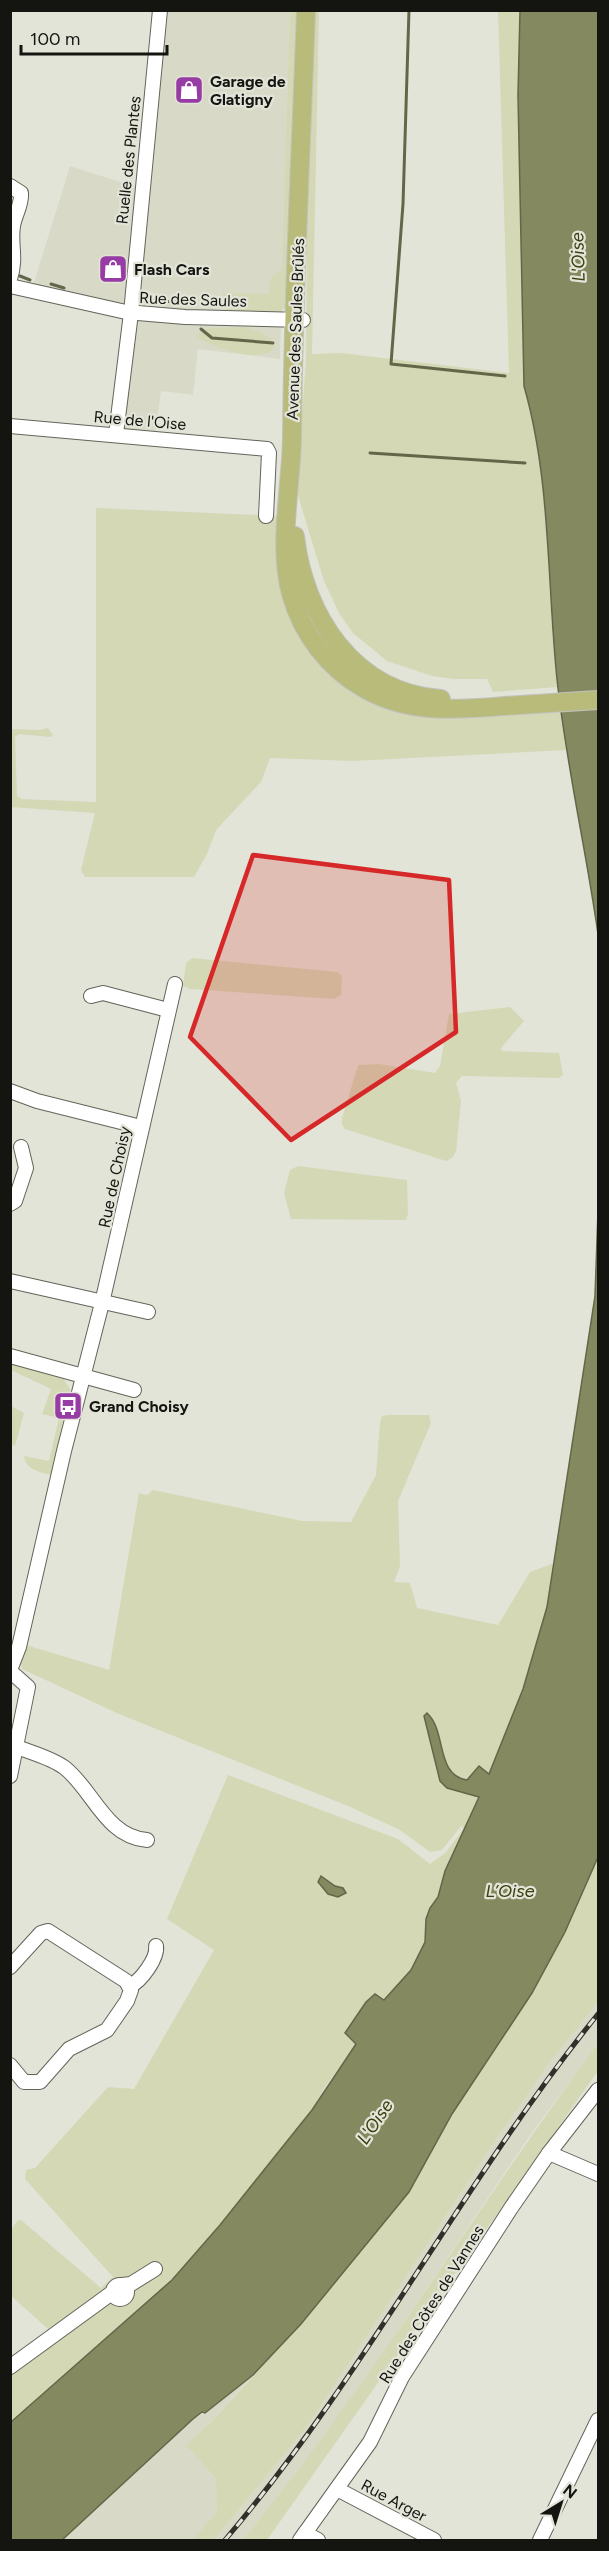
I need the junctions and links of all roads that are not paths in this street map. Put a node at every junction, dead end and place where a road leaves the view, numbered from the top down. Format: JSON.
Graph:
{"nodes":[{"id":1,"x":160,"y":10,"type":"edge"},
{"id":2,"x":306,"y":10,"type":"edge"},
{"id":3,"x":10,"y":186,"type":"edge"},
{"id":4,"x":10,"y":279,"type":"edge"},
{"id":5,"x":10,"y":286,"type":"edge"},
{"id":6,"x":131,"y":313,"type":"junction"},
{"id":7,"x":298,"y":320,"type":"junction"},
{"id":8,"x":10,"y":426,"type":"edge"},
{"id":9,"x":116,"y":434,"type":"junction"},
{"id":10,"x":266,"y":516,"type":"dead end"},
{"id":11,"x":598,"y":692,"type":"edge"},
{"id":12,"x":598,"y":700,"type":"edge"},
{"id":13,"x":496,"y":703,"type":"junction"},
{"id":14,"x":175,"y":984,"type":"dead end"},
{"id":15,"x":91,"y":996,"type":"dead end"},
{"id":16,"x":168,"y":1010,"type":"junction"},
{"id":17,"x":10,"y":1091,"type":"edge"},
{"id":18,"x":141,"y":1127,"type":"junction"},
{"id":19,"x":21,"y":1147,"type":"dead end"},
{"id":20,"x":10,"y":1204,"type":"edge"},
{"id":21,"x":10,"y":1281,"type":"edge"},
{"id":22,"x":102,"y":1303,"type":"junction"},
{"id":23,"x":148,"y":1312,"type":"dead end"},
{"id":24,"x":10,"y":1356,"type":"edge"},
{"id":25,"x":84,"y":1376,"type":"junction"},
{"id":26,"x":134,"y":1390,"type":"dead end"},
{"id":27,"x":10,"y":1671,"type":"edge"},
{"id":28,"x":17,"y":1747,"type":"junction"},
{"id":29,"x":10,"y":1776,"type":"edge"},
{"id":30,"x":147,"y":1840,"type":"dead end"},
{"id":31,"x":156,"y":1946,"type":"dead end"},
{"id":32,"x":10,"y":1967,"type":"edge"},
{"id":33,"x":130,"y":1986,"type":"junction"},
{"id":34,"x":10,"y":2065,"type":"edge"},
{"id":35,"x":598,"y":2090,"type":"edge"},
{"id":36,"x":549,"y":2153,"type":"junction"},
{"id":37,"x":598,"y":2174,"type":"edge"},
{"id":38,"x":155,"y":2269,"type":"dead end"},
{"id":39,"x":10,"y":2367,"type":"edge"},
{"id":40,"x":598,"y":2421,"type":"edge"},
{"id":41,"x":337,"y":2489,"type":"junction"},
{"id":42,"x":303,"y":2537,"type":"edge"},
{"id":43,"x":318,"y":2541,"type":"edge"},
{"id":44,"x":434,"y":2541,"type":"edge"},
{"id":45,"x":540,"y":2541,"type":"edge"}],
"edges":[{"from":1,"to":6,"type":"street","name":"Ruelle des Plantes"},
{"from":2,"to":7,"type":"main road","name":"Avenue des Saules Brûlés"},
{"from":3,"to":4,"type":"street"},
{"from":5,"to":6,"type":"street"},
{"from":6,"to":7,"type":"street","name":"Rue des Saules"},
{"from":6,"to":9,"type":"street","name":"Rue des Saules"},
{"from":7,"to":13,"type":"main road","name":"Avenue des Saules Brûlés"},
{"from":8,"to":9,"type":"street","name":"Rue de l'Oise"},
{"from":9,"to":10,"type":"street","name":"Rue de l'Oise"},
{"from":11,"to":13,"type":"main road"},
{"from":12,"to":13,"type":"main road"},
{"from":14,"to":16,"type":"street","name":"Rue de Choisy"},
{"from":15,"to":16,"type":"street"},
{"from":16,"to":18,"type":"street","name":"Rue de Choisy"},
{"from":17,"to":18,"type":"street"},
{"from":18,"to":22,"type":"street","name":"Rue de Choisy"},
{"from":19,"to":20,"type":"street"},
{"from":21,"to":22,"type":"street"},
{"from":22,"to":23,"type":"street"},
{"from":22,"to":25,"type":"street","name":"Rue de Choisy"},
{"from":24,"to":25,"type":"street"},
{"from":25,"to":26,"type":"street"},
{"from":25,"to":27,"type":"street","name":"Rue de Choisy"},
{"from":27,"to":28,"type":"street"},
{"from":28,"to":29,"type":"street"},
{"from":28,"to":30,"type":"street"},
{"from":31,"to":33,"type":"street"},
{"from":32,"to":33,"type":"street"},
{"from":33,"to":34,"type":"street"},
{"from":35,"to":36,"type":"street","name":"Rue des Côtes de Vannes"},
{"from":36,"to":37,"type":"street"},
{"from":36,"to":41,"type":"street","name":"Rue des Côtes de Vannes"},
{"from":38,"to":39,"type":"street"},
{"from":40,"to":45,"type":"street"},
{"from":41,"to":42,"type":"street","name":"Rue des Côtes de Vannes"},
{"from":41,"to":44,"type":"street","name":"Rue Arger"},
{"from":42,"to":43,"type":"street"}]}
